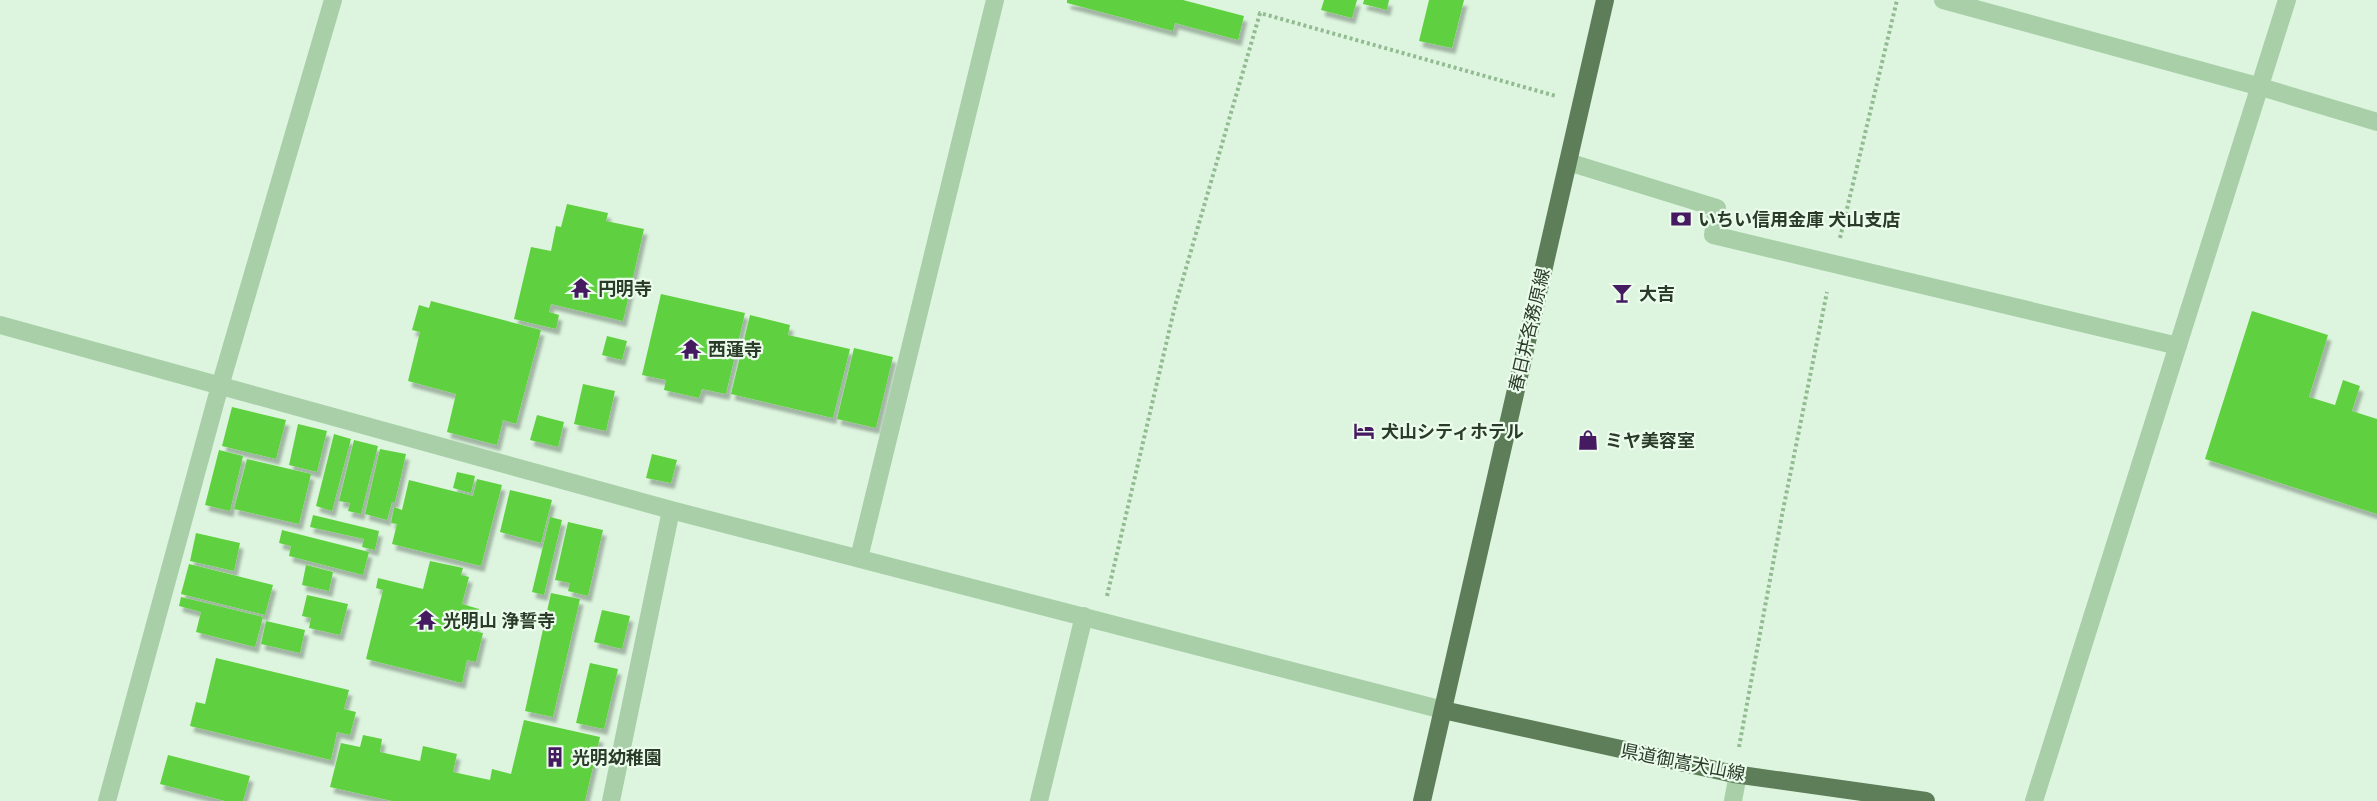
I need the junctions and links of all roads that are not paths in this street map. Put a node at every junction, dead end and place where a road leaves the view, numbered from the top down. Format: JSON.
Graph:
{"nodes":[{"id":1,"x":333,"y":0,"type":"edge"},
{"id":2,"x":995,"y":0,"type":"edge"},
{"id":3,"x":1605,"y":0,"type":"edge"},
{"id":4,"x":1943,"y":0,"type":"edge"},
{"id":5,"x":2287,"y":0,"type":"edge"},
{"id":6,"x":2260,"y":87,"type":"junction"},
{"id":7,"x":2377,"y":122,"type":"edge"},
{"id":8,"x":1568,"y":162,"type":"junction"},
{"id":9,"x":0,"y":325,"type":"edge"},
{"id":10,"x":2178,"y":346,"type":"junction"},
{"id":11,"x":221,"y":385,"type":"junction"},
{"id":12,"x":671,"y":510,"type":"junction"},
{"id":13,"x":859,"y":558,"type":"junction"},
{"id":14,"x":1093,"y":618,"type":"junction"},
{"id":15,"x":1443,"y":710,"type":"junction"},
{"id":16,"x":1736,"y":774,"type":"junction"},
{"id":17,"x":106,"y":801,"type":"edge"},
{"id":18,"x":611,"y":801,"type":"edge"},
{"id":19,"x":1039,"y":801,"type":"edge"},
{"id":20,"x":1422,"y":801,"type":"edge"},
{"id":21,"x":1733,"y":801,"type":"edge"},
{"id":22,"x":1926,"y":801,"type":"edge"},
{"id":23,"x":2034,"y":801,"type":"edge"}],
"edges":[{"from":1,"to":11,"type":"street"},
{"from":2,"to":13,"type":"street"},
{"from":3,"to":8,"type":"main road","name":"春日井各務原線"},
{"from":4,"to":6,"type":"street"},
{"from":5,"to":6,"type":"street"},
{"from":6,"to":7,"type":"street"},
{"from":6,"to":10,"type":"street"},
{"from":8,"to":10,"type":"street"},
{"from":8,"to":15,"type":"main road","name":"春日井各務原線"},
{"from":9,"to":11,"type":"street"},
{"from":10,"to":23,"type":"street"},
{"from":11,"to":12,"type":"street"},
{"from":11,"to":17,"type":"street"},
{"from":12,"to":13,"type":"street"},
{"from":12,"to":18,"type":"street"},
{"from":13,"to":14,"type":"street"},
{"from":14,"to":15,"type":"street"},
{"from":14,"to":19,"type":"street"},
{"from":15,"to":16,"type":"main road","name":"県道御嵩犬山線"},
{"from":15,"to":20,"type":"main road","name":"春日井各務原線"},
{"from":16,"to":21,"type":"street"},
{"from":16,"to":22,"type":"main road","name":"県道御嵩犬山線"}]}
